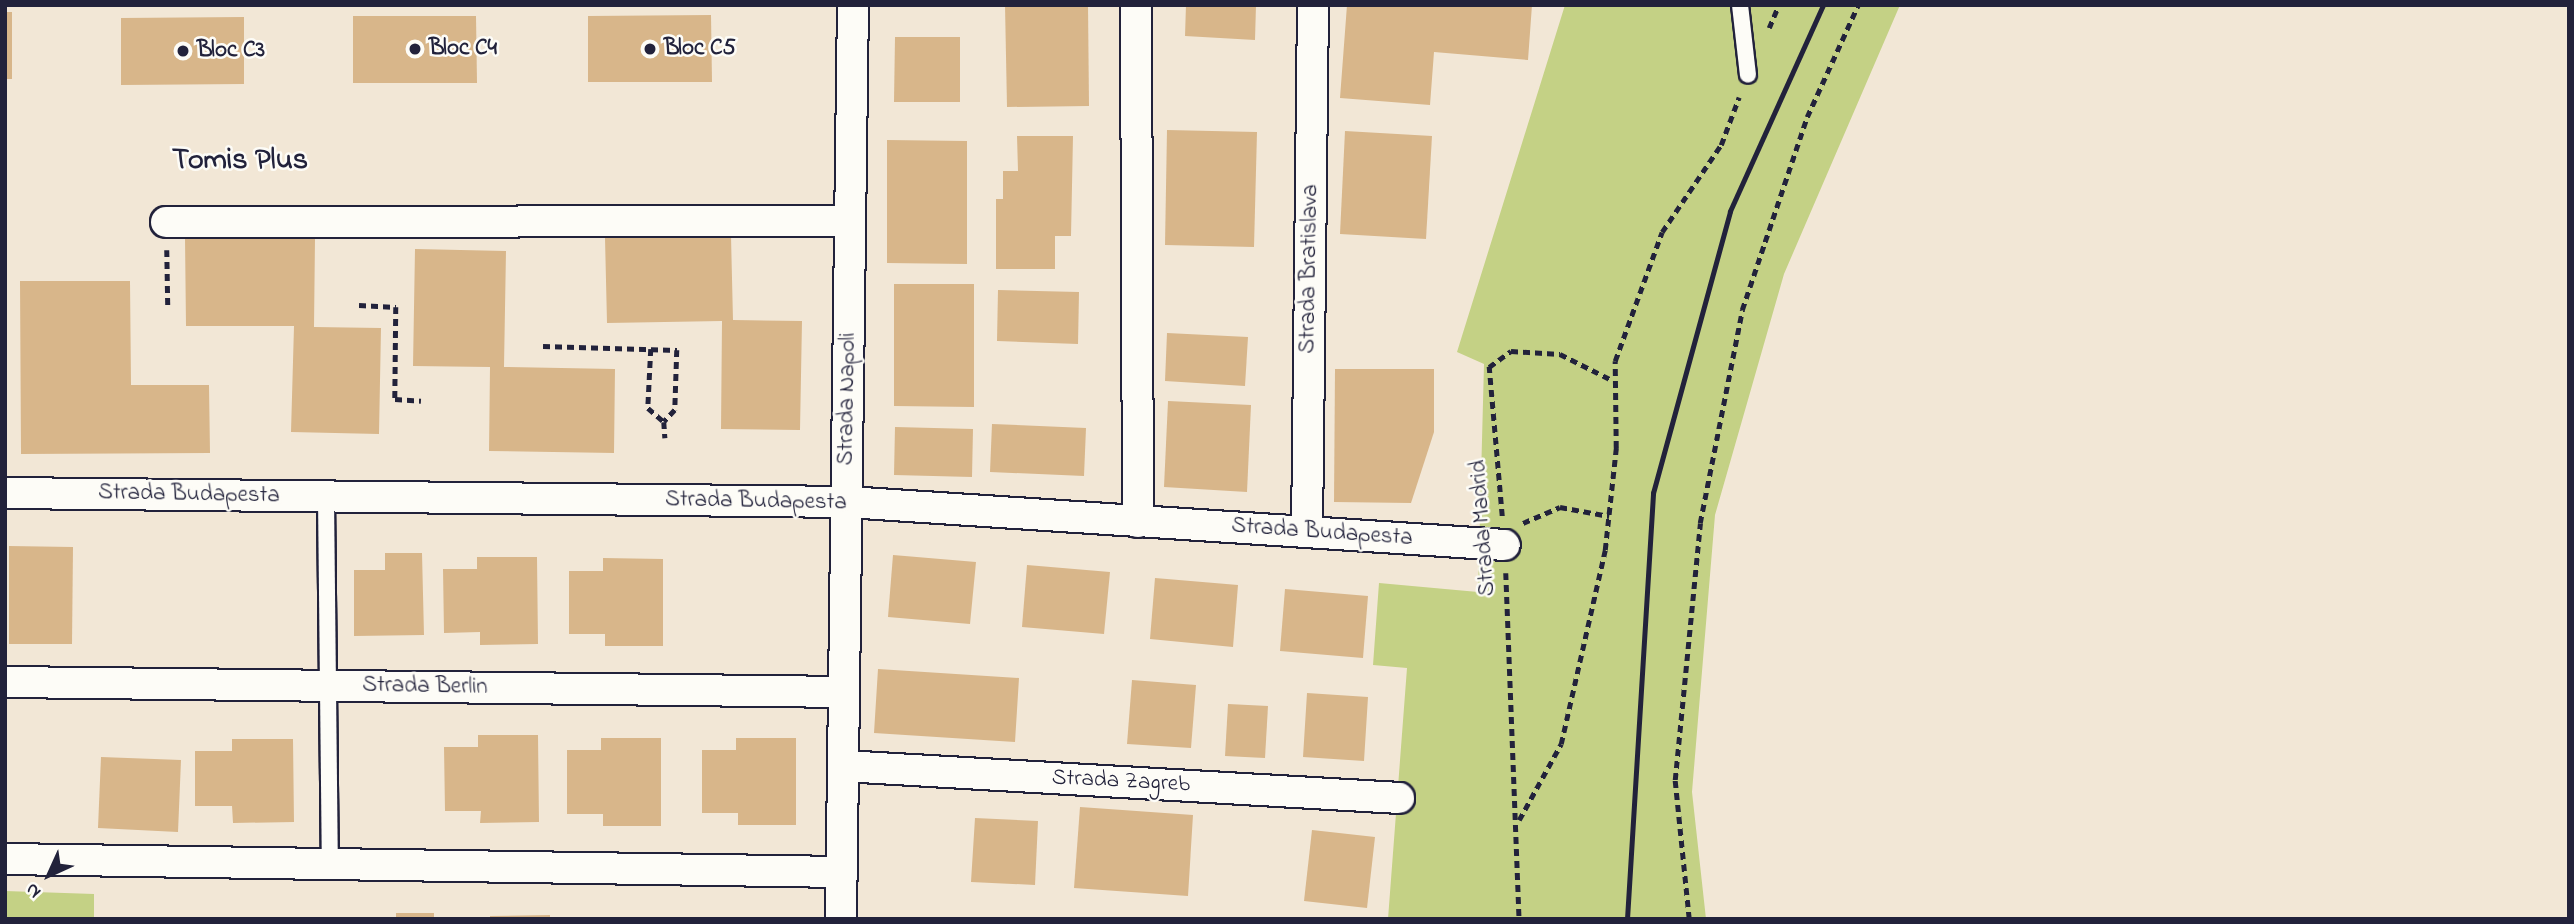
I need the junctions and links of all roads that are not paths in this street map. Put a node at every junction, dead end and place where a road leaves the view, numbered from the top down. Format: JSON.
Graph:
{"nodes":[{"id":1,"x":853,"y":5,"type":"edge"},
{"id":2,"x":1136,"y":5,"type":"edge"},
{"id":3,"x":1313,"y":5,"type":"edge"},
{"id":4,"x":1740,"y":5,"type":"edge"},
{"id":5,"x":1748,"y":75,"type":"road end"},
{"id":6,"x":850,"y":220,"type":"junction"},
{"id":7,"x":166,"y":222,"type":"road end"},
{"id":8,"x":5,"y":493,"type":"edge"},
{"id":9,"x":327,"y":497,"type":"junction"},
{"id":10,"x":846,"y":502,"type":"junction"},
{"id":11,"x":1138,"y":522,"type":"junction"},
{"id":12,"x":1307,"y":532,"type":"junction"},
{"id":13,"x":1504,"y":545,"type":"road end"},
{"id":14,"x":5,"y":682,"type":"edge"},
{"id":15,"x":330,"y":686,"type":"junction"},
{"id":16,"x":844,"y":692,"type":"junction"},
{"id":17,"x":843,"y":766,"type":"junction"},
{"id":18,"x":1399,"y":798,"type":"dead end"},
{"id":19,"x":5,"y":859,"type":"edge"},
{"id":20,"x":330,"y":863,"type":"junction"},
{"id":21,"x":842,"y":872,"type":"junction"},
{"id":22,"x":841,"y":919,"type":"edge"}],
"edges":[{"from":1,"to":6,"type":"street","name":"Strada Napoli"},
{"from":2,"to":11,"type":"street"},
{"from":3,"to":12,"type":"street","name":"Strada Bratislava"},
{"from":4,"to":5,"type":"lane"},
{"from":6,"to":7,"type":"street"},
{"from":6,"to":10,"type":"street","name":"Strada Napoli"},
{"from":8,"to":9,"type":"street","name":"Strada Budapesta"},
{"from":9,"to":10,"type":"street","name":"Strada Budapesta"},
{"from":9,"to":15,"type":"lane"},
{"from":10,"to":11,"type":"street","name":"Strada Budapesta"},
{"from":10,"to":16,"type":"street","name":"Strada Napoli"},
{"from":11,"to":12,"type":"street","name":"Strada Budapesta"},
{"from":12,"to":13,"type":"street","name":"Strada Budapesta"},
{"from":14,"to":15,"type":"street","name":"Strada Berlin"},
{"from":15,"to":16,"type":"street","name":"Strada Berlin"},
{"from":15,"to":20,"type":"lane"},
{"from":16,"to":17,"type":"street","name":"Strada Napoli"},
{"from":17,"to":18,"type":"street","name":"Strada Zagreb"},
{"from":17,"to":21,"type":"street","name":"Strada Napoli"},
{"from":19,"to":20,"type":"street"},
{"from":20,"to":21,"type":"street"},
{"from":21,"to":22,"type":"street","name":"Strada Napoli"}]}
